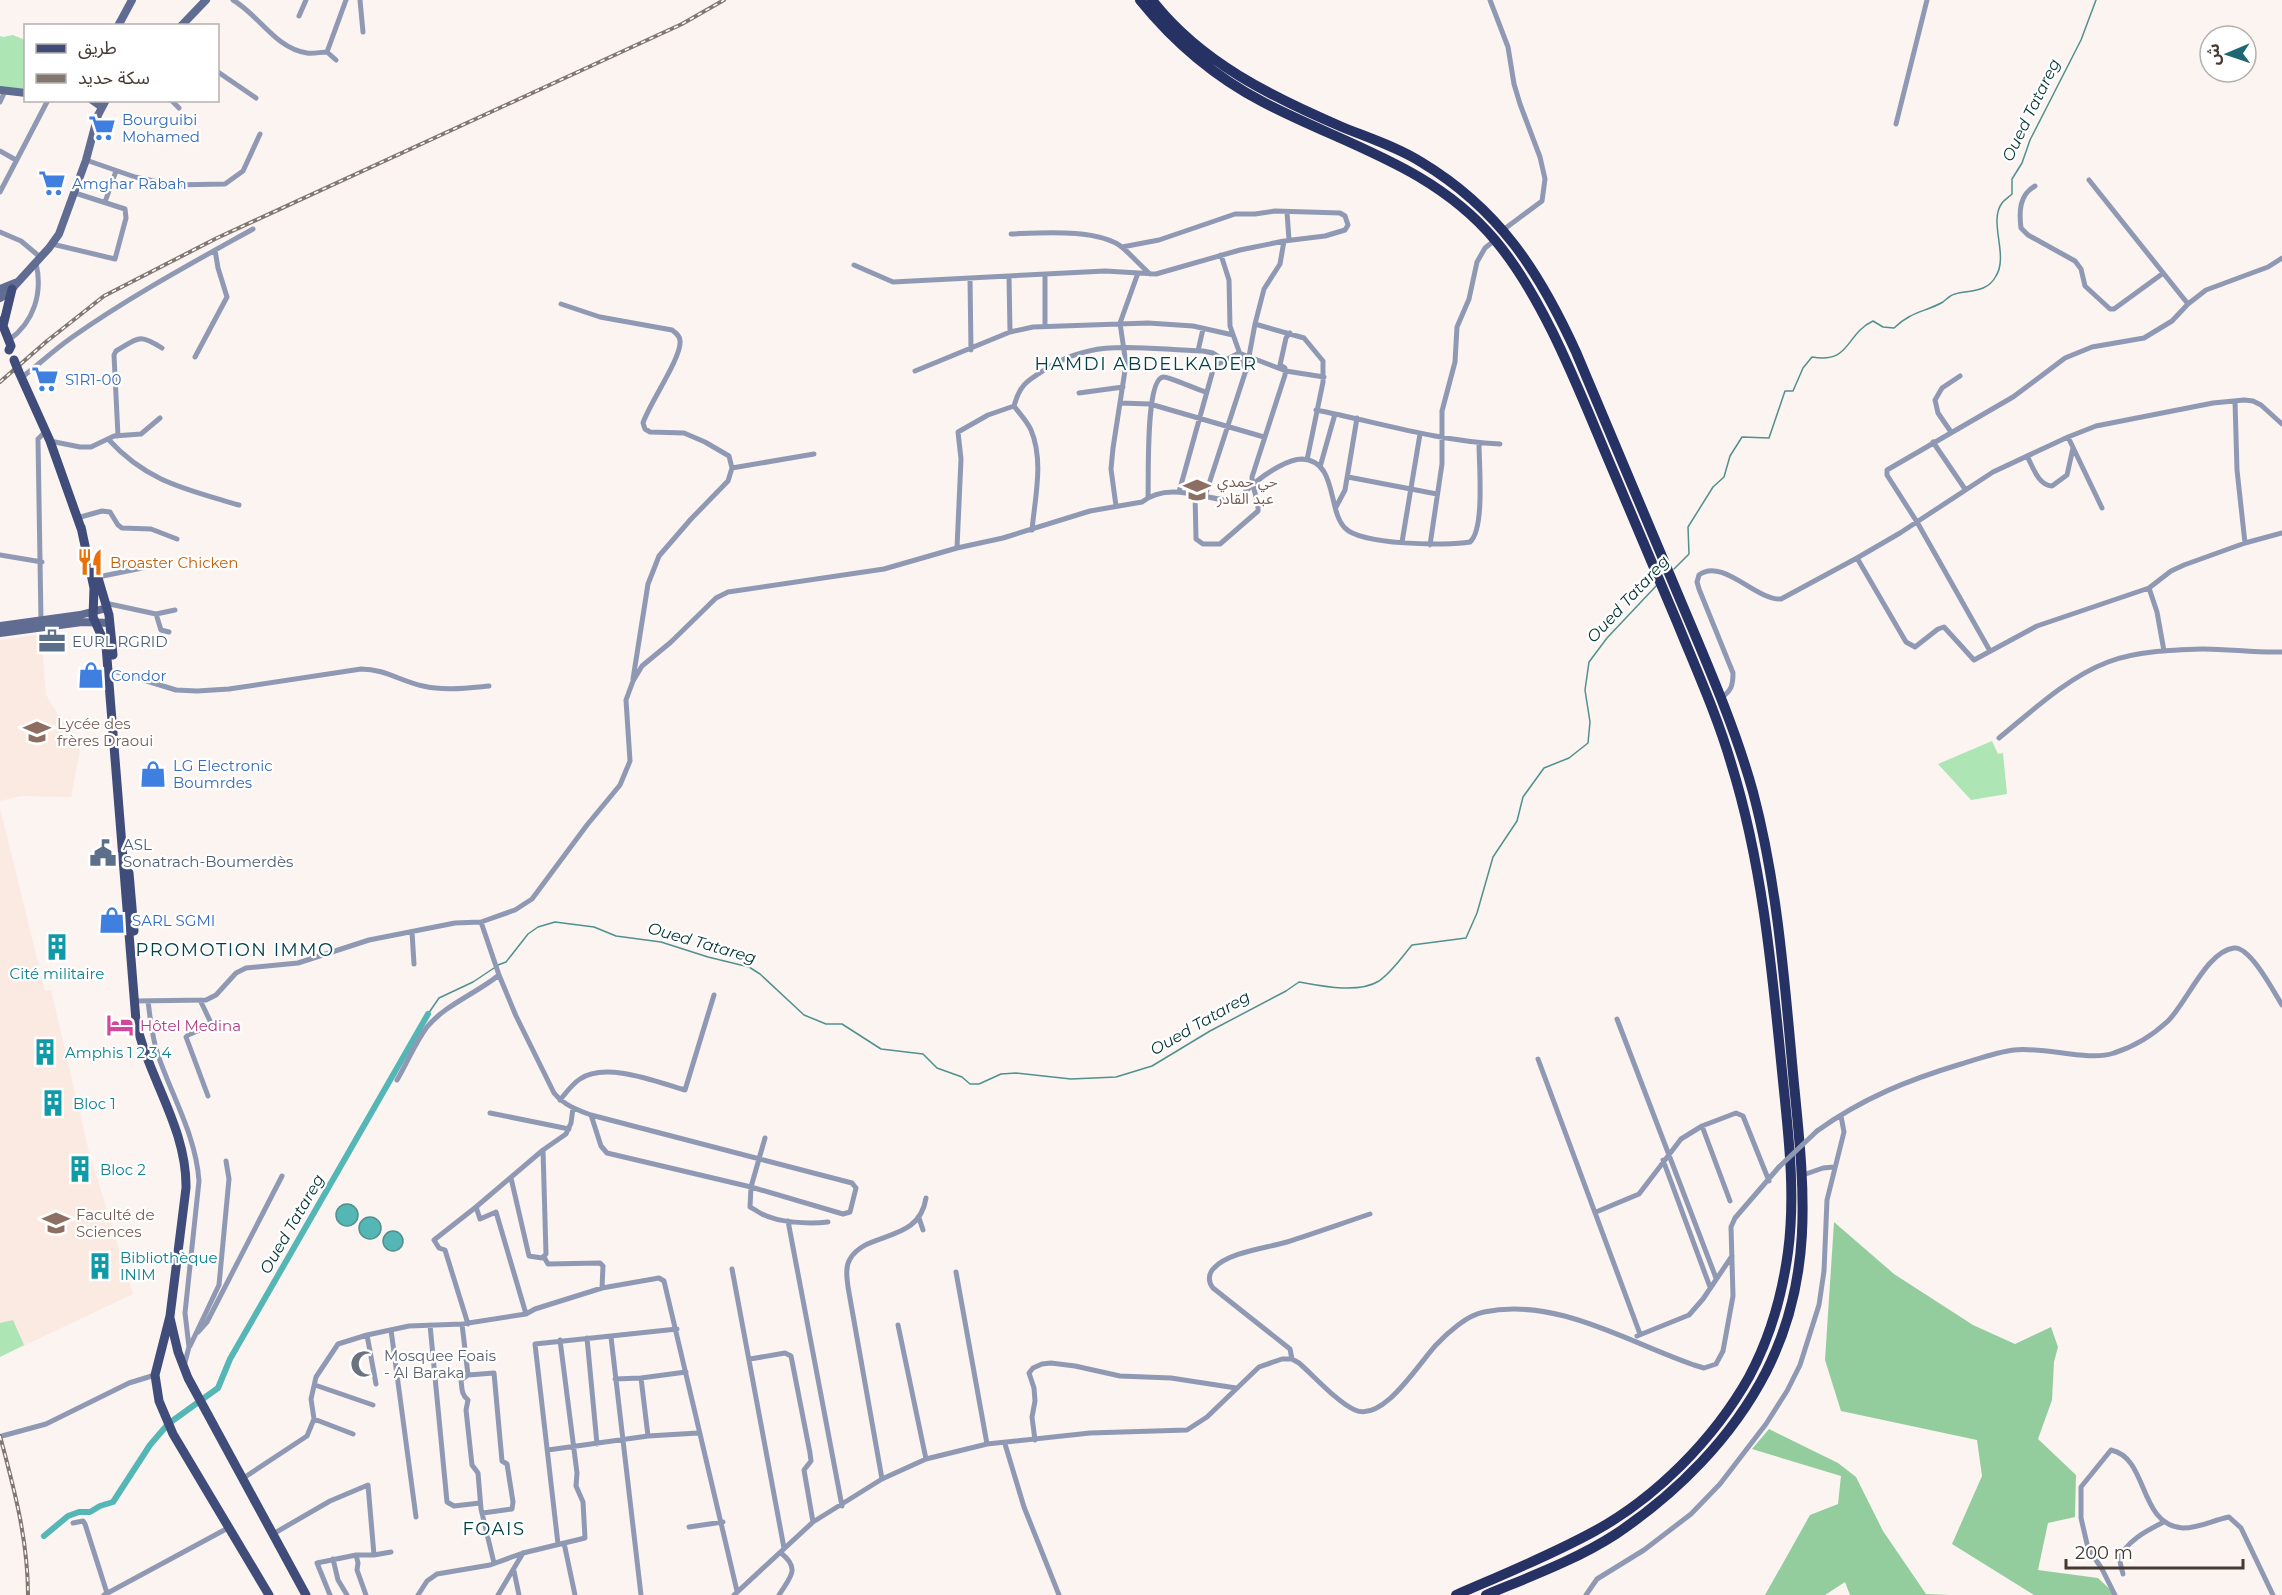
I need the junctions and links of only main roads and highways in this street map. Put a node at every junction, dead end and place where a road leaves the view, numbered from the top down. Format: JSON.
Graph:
{"nodes":[{"id":1,"x":132,"y":0,"type":"edge"},
{"id":2,"x":206,"y":0,"type":"edge"},
{"id":3,"x":1140,"y":0,"type":"edge"},
{"id":4,"x":1152,"y":0,"type":"edge"},
{"id":5,"x":119,"y":24,"type":"edge"},
{"id":6,"x":183,"y":24,"type":"edge"},
{"id":7,"x":3,"y":91,"type":"edge"},
{"id":8,"x":24,"y":93,"type":"edge"},
{"id":9,"x":102,"y":108,"type":"edge"},
{"id":10,"x":39,"y":258,"type":"junction"},
{"id":11,"x":14,"y":286,"type":"junction"},
{"id":12,"x":0,"y":289,"type":"edge"},
{"id":13,"x":0,"y":298,"type":"edge"},
{"id":14,"x":1,"y":326,"type":"edge"},
{"id":15,"x":79,"y":522,"type":"junction"},
{"id":16,"x":106,"y":605,"type":"junction"},
{"id":17,"x":93,"y":610,"type":"junction"},
{"id":18,"x":96,"y":623,"type":"junction"},
{"id":19,"x":110,"y":623,"type":"junction"},
{"id":20,"x":0,"y":626,"type":"edge"},
{"id":21,"x":0,"y":633,"type":"edge"},
{"id":22,"x":140,"y":1001,"type":"junction"},
{"id":23,"x":170,"y":1316,"type":"junction"},
{"id":24,"x":269,"y":1595,"type":"edge"},
{"id":25,"x":306,"y":1595,"type":"edge"},
{"id":26,"x":1456,"y":1595,"type":"edge"},
{"id":27,"x":1486,"y":1595,"type":"edge"}],
"edges":[{"from":1,"to":5,"type":"main road"},
{"from":2,"to":6,"type":"main road"},
{"from":3,"to":26,"type":"highway"},
{"from":4,"to":27,"type":"highway"},
{"from":7,"to":8,"type":"main road"},
{"from":9,"to":10,"type":"main road"},
{"from":9,"to":10,"type":"main road"},
{"from":10,"to":11,"type":"main road"},
{"from":11,"to":12,"type":"main road"},
{"from":11,"to":13,"type":"main road"},
{"from":11,"to":14,"type":"main road"},
{"from":14,"to":15,"type":"main road","bridge":true},
{"from":15,"to":16,"type":"main road"},
{"from":15,"to":17,"type":"main road"},
{"from":16,"to":17,"type":"main road"},
{"from":16,"to":19,"type":"main road"},
{"from":17,"to":18,"type":"main road"},
{"from":17,"to":20,"type":"main road"},
{"from":18,"to":19,"type":"main road"},
{"from":18,"to":21,"type":"main road"},
{"from":18,"to":22,"type":"main road"},
{"from":19,"to":22,"type":"main road"},
{"from":22,"to":23,"type":"main road"},
{"from":23,"to":24,"type":"main road"},
{"from":23,"to":25,"type":"main road"}]}
